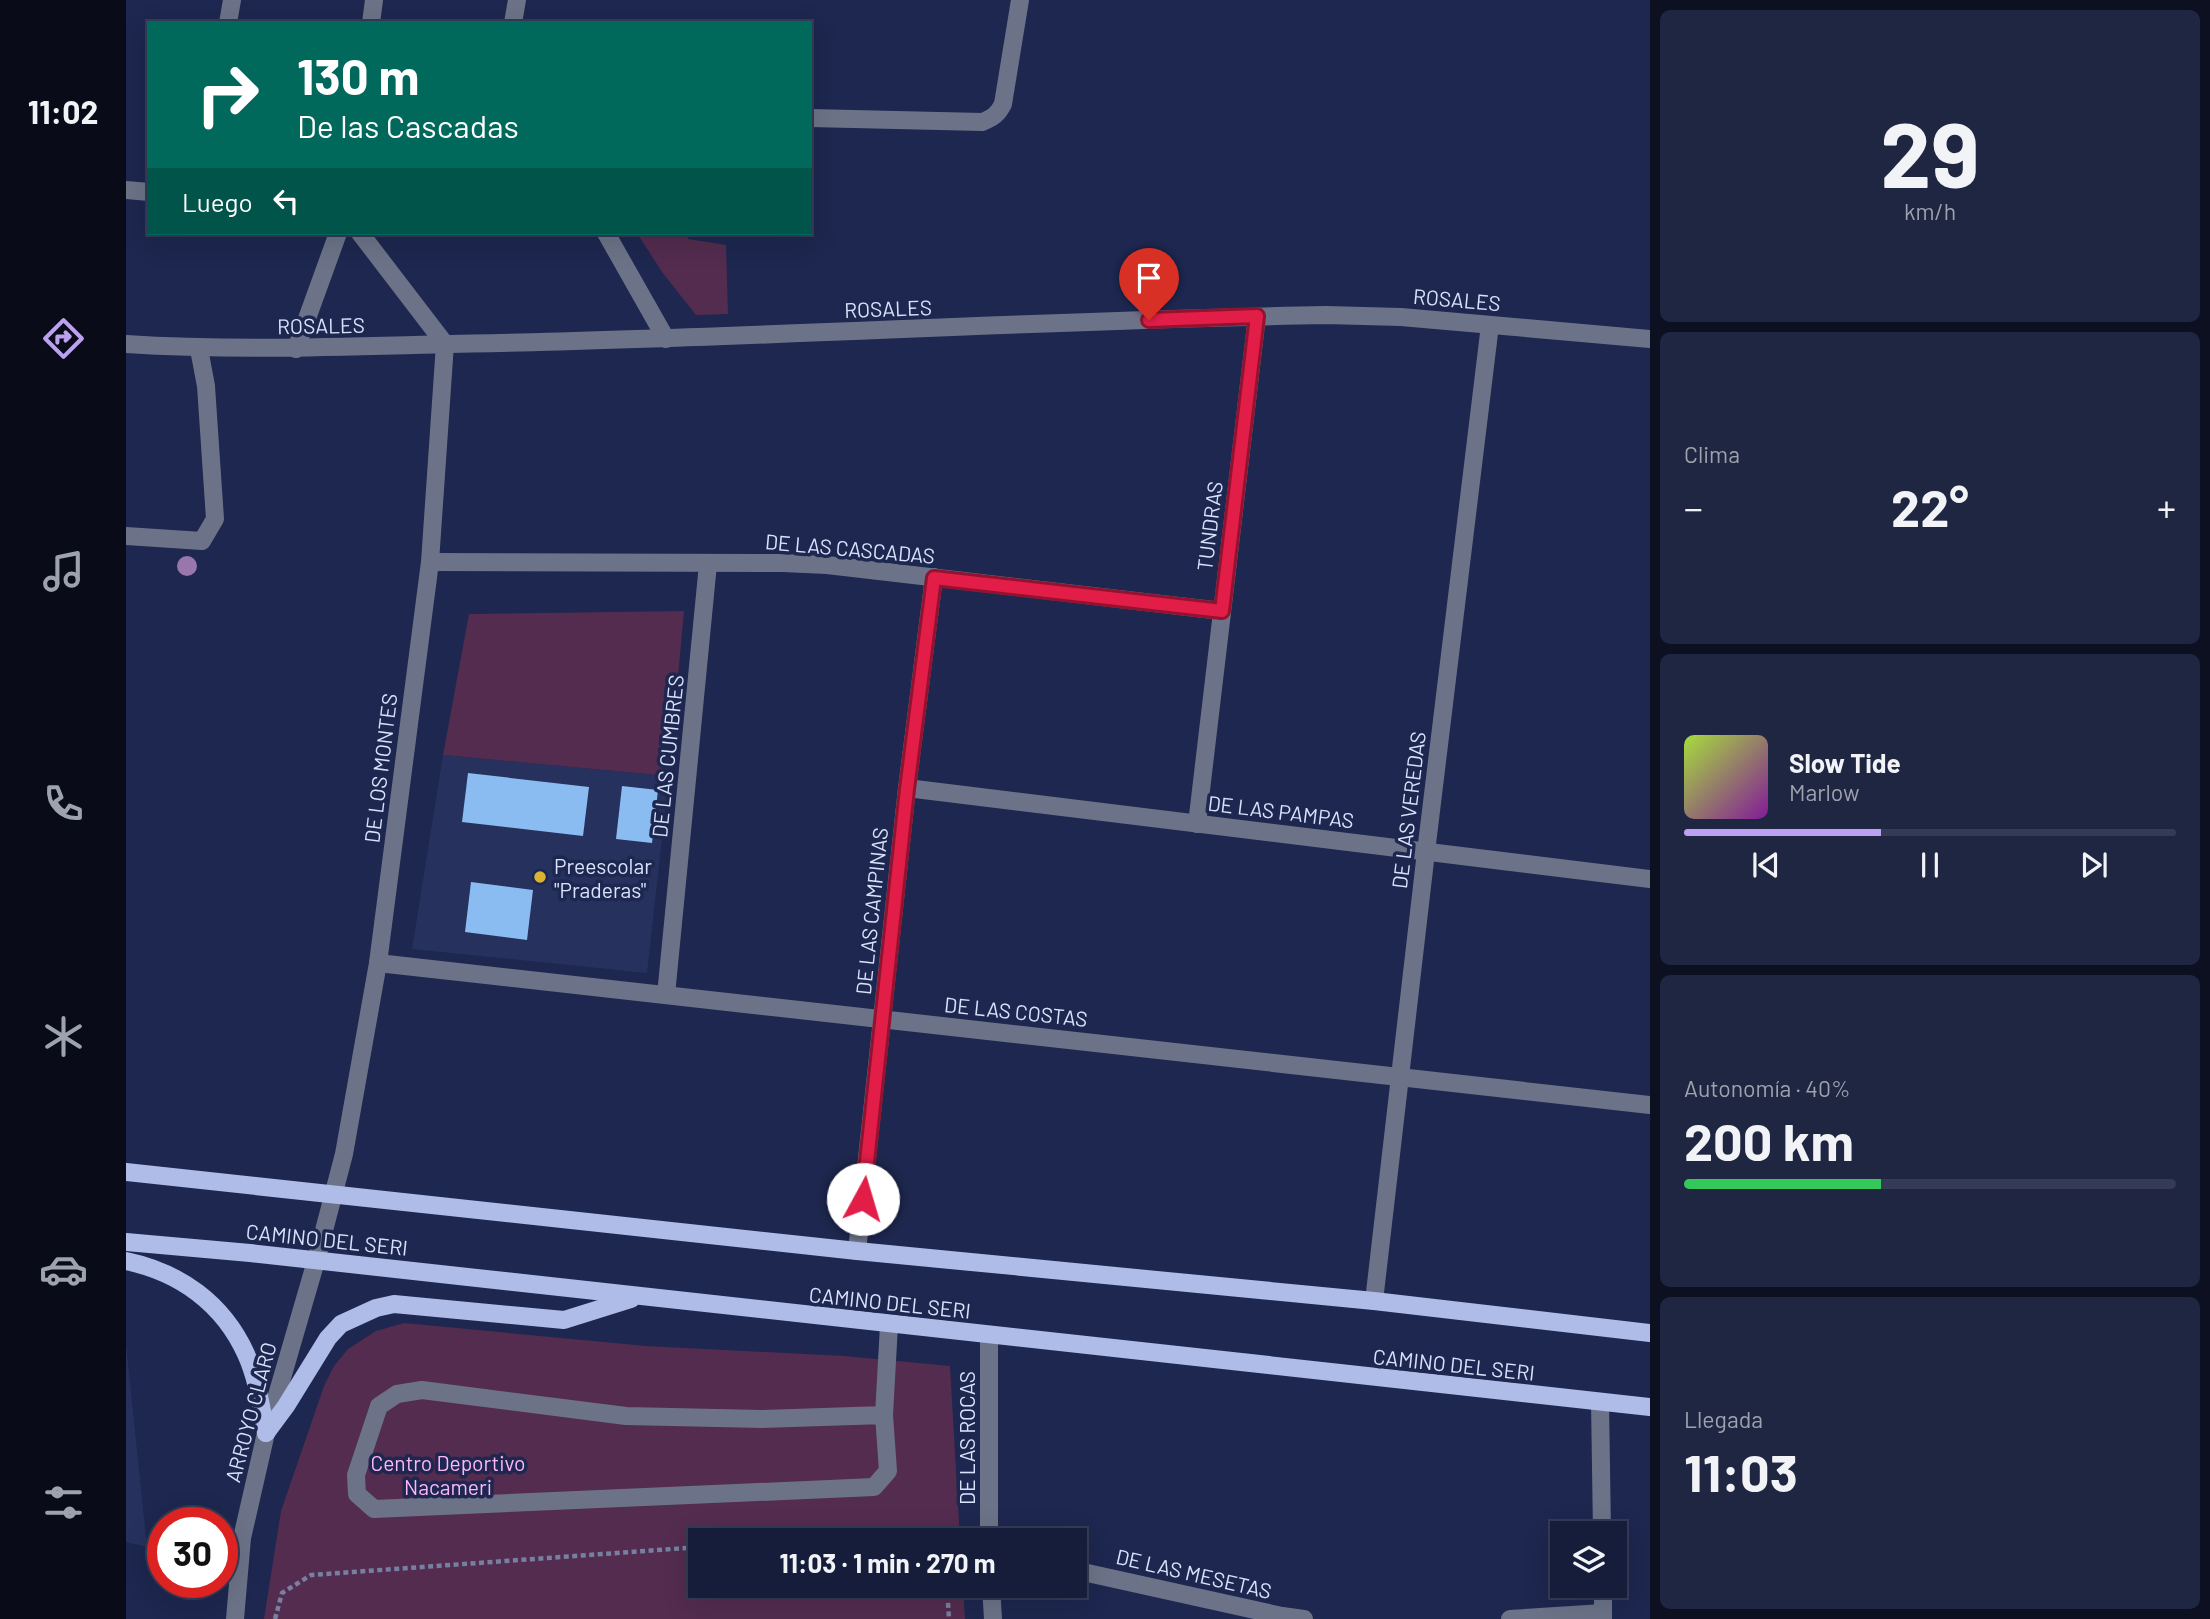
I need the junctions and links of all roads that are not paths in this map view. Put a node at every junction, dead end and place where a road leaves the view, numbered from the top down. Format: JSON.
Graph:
{"nodes":[{"id":1,"x":232,"y":0,"type":"edge"},
{"id":2,"x":374,"y":0,"type":"edge"},
{"id":3,"x":517,"y":0,"type":"edge"},
{"id":4,"x":1020,"y":0,"type":"edge"},
{"id":5,"x":228,"y":21,"type":"edge"},
{"id":6,"x":371,"y":21,"type":"edge"},
{"id":7,"x":513,"y":21,"type":"edge"},
{"id":8,"x":812,"y":118,"type":"edge"},
{"id":9,"x":126,"y":190,"type":"edge"},
{"id":10,"x":147,"y":192,"type":"edge"},
{"id":11,"x":337,"y":235,"type":"edge"},
{"id":12,"x":362,"y":235,"type":"edge"},
{"id":13,"x":607,"y":237,"type":"edge"},
{"id":14,"x":1257,"y":316,"type":"junction"},
{"id":15,"x":1490,"y":325,"type":"junction"},
{"id":16,"x":666,"y":339,"type":"junction"},
{"id":17,"x":1650,"y":339,"type":"edge"},
{"id":18,"x":126,"y":344,"type":"edge"},
{"id":19,"x":445,"y":344,"type":"junction"},
{"id":20,"x":199,"y":349,"type":"junction"},
{"id":21,"x":296,"y":349,"type":"junction"},
{"id":22,"x":126,"y":536,"type":"edge"},
{"id":23,"x":430,"y":562,"type":"junction"},
{"id":24,"x":708,"y":564,"type":"junction"},
{"id":25,"x":934,"y":578,"type":"junction"},
{"id":26,"x":1222,"y":611,"type":"junction"},
{"id":27,"x":907,"y":789,"type":"junction"},
{"id":28,"x":1197,"y":824,"type":"junction"},
{"id":29,"x":1426,"y":852,"type":"junction"},
{"id":30,"x":1649,"y":874,"type":"edge"},
{"id":31,"x":378,"y":962,"type":"junction"},
{"id":32,"x":666,"y":995,"type":"junction"},
{"id":33,"x":882,"y":1019,"type":"junction"},
{"id":34,"x":1399,"y":1077,"type":"junction"},
{"id":35,"x":1650,"y":1105,"type":"edge"},
{"id":36,"x":126,"y":1172,"type":"edge"},
{"id":37,"x":333,"y":1195,"type":"junction"},
{"id":38,"x":126,"y":1242,"type":"edge"},
{"id":39,"x":858,"y":1251,"type":"junction"},
{"id":40,"x":126,"y":1261,"type":"edge"},
{"id":41,"x":316,"y":1261,"type":"junction"},
{"id":42,"x":637,"y":1297,"type":"junction"},
{"id":43,"x":1374,"y":1301,"type":"junction"},
{"id":44,"x":889,"y":1325,"type":"junction"},
{"id":45,"x":1650,"y":1334,"type":"edge"},
{"id":46,"x":989,"y":1335,"type":"junction"},
{"id":47,"x":1600,"y":1402,"type":"junction"},
{"id":48,"x":1650,"y":1408,"type":"edge"},
{"id":49,"x":884,"y":1415,"type":"junction"},
{"id":50,"x":266,"y":1433,"type":"junction"},
{"id":51,"x":1602,"y":1521,"type":"edge"},
{"id":52,"x":989,"y":1528,"type":"edge"},
{"id":53,"x":1087,"y":1573,"type":"edge"},
{"id":54,"x":992,"y":1598,"type":"edge"},
{"id":55,"x":1602,"y":1598,"type":"edge"},
{"id":56,"x":1603,"y":1616,"type":"edge"},
{"id":57,"x":235,"y":1619,"type":"edge"},
{"id":58,"x":993,"y":1619,"type":"edge"},
{"id":59,"x":1304,"y":1619,"type":"edge"},
{"id":60,"x":1510,"y":1619,"type":"edge"}],
"edges":[{"from":1,"to":5,"type":"street"},
{"from":2,"to":6,"type":"street"},
{"from":3,"to":7,"type":"street"},
{"from":4,"to":8,"type":"street"},
{"from":9,"to":10,"type":"street"},
{"from":11,"to":21,"type":"street"},
{"from":12,"to":19,"type":"street"},
{"from":13,"to":16,"type":"street"},
{"from":14,"to":15,"type":"street","name":"ROSALES"},
{"from":14,"to":16,"type":"street","name":"ROSALES"},
{"from":14,"to":26,"type":"street","name":"TUNDRAS"},
{"from":15,"to":17,"type":"street","name":"ROSALES"},
{"from":15,"to":29,"type":"street","name":"DE LAS VEREDAS"},
{"from":16,"to":19,"type":"street","name":"ROSALES"},
{"from":18,"to":20,"type":"street","name":"ROSALES"},
{"from":19,"to":21,"type":"street","name":"ROSALES"},
{"from":19,"to":23,"type":"street","name":"DE LOS MONTES"},
{"from":20,"to":21,"type":"street","name":"ROSALES"},
{"from":20,"to":22,"type":"street"},
{"from":23,"to":24,"type":"street","name":"DE LAS CASCADAS"},
{"from":23,"to":31,"type":"street","name":"DE LOS MONTES"},
{"from":24,"to":25,"type":"street","name":"DE LAS CASCADAS"},
{"from":24,"to":32,"type":"street","name":"DE LAS CUMBRES"},
{"from":25,"to":26,"type":"street","name":"DE LAS CASCADAS"},
{"from":25,"to":27,"type":"street","name":"DE LAS CAMPINAS"},
{"from":26,"to":28,"type":"street","name":"TUNDRAS"},
{"from":27,"to":28,"type":"street","name":"DE LAS PAMPAS"},
{"from":27,"to":33,"type":"street","name":"DE LAS CAMPINAS"},
{"from":28,"to":29,"type":"street","name":"DE LAS PAMPAS"},
{"from":29,"to":30,"type":"street","name":"DE LAS PAMPAS"},
{"from":29,"to":34,"type":"street","name":"DE LAS VEREDAS"},
{"from":31,"to":32,"type":"street","name":"DE LAS COSTAS"},
{"from":31,"to":37,"type":"street","name":"DE LOS MONTES"},
{"from":32,"to":33,"type":"street","name":"DE LAS COSTAS"},
{"from":33,"to":34,"type":"street","name":"DE LAS COSTAS"},
{"from":33,"to":39,"type":"street","name":"DE LAS CAMPINAS"},
{"from":34,"to":35,"type":"street","name":"DE LAS COSTAS"},
{"from":34,"to":43,"type":"street","name":"DE LAS VEREDAS"},
{"from":36,"to":37,"type":"main road","name":"CAMINO DEL SERI"},
{"from":37,"to":39,"type":"main road","name":"CAMINO DEL SERI"},
{"from":37,"to":41,"type":"street","name":"ARROYO CLARO"},
{"from":38,"to":41,"type":"main road","name":"CAMINO DEL SERI"},
{"from":39,"to":43,"type":"main road","name":"CAMINO DEL SERI"},
{"from":40,"to":50,"type":"main road"},
{"from":41,"to":42,"type":"main road","name":"CAMINO DEL SERI"},
{"from":41,"to":50,"type":"street","name":"ARROYO CLARO"},
{"from":42,"to":44,"type":"main road","name":"CAMINO DEL SERI"},
{"from":42,"to":50,"type":"main road"},
{"from":43,"to":45,"type":"main road","name":"CAMINO DEL SERI"},
{"from":44,"to":46,"type":"main road","name":"CAMINO DEL SERI"},
{"from":44,"to":49,"type":"street"},
{"from":46,"to":47,"type":"main road","name":"CAMINO DEL SERI"},
{"from":46,"to":52,"type":"street","name":"DE LAS ROCAS"},
{"from":47,"to":48,"type":"main road","name":"CAMINO DEL SERI"},
{"from":47,"to":51,"type":"street"},
{"from":49,"to":49,"type":"street"},
{"from":50,"to":57,"type":"street","name":"ARROYO CLARO"},
{"from":53,"to":59,"type":"street","name":"DE LAS MESETAS"},
{"from":54,"to":58,"type":"street"},
{"from":55,"to":56,"type":"street"},
{"from":56,"to":60,"type":"street"}]}
